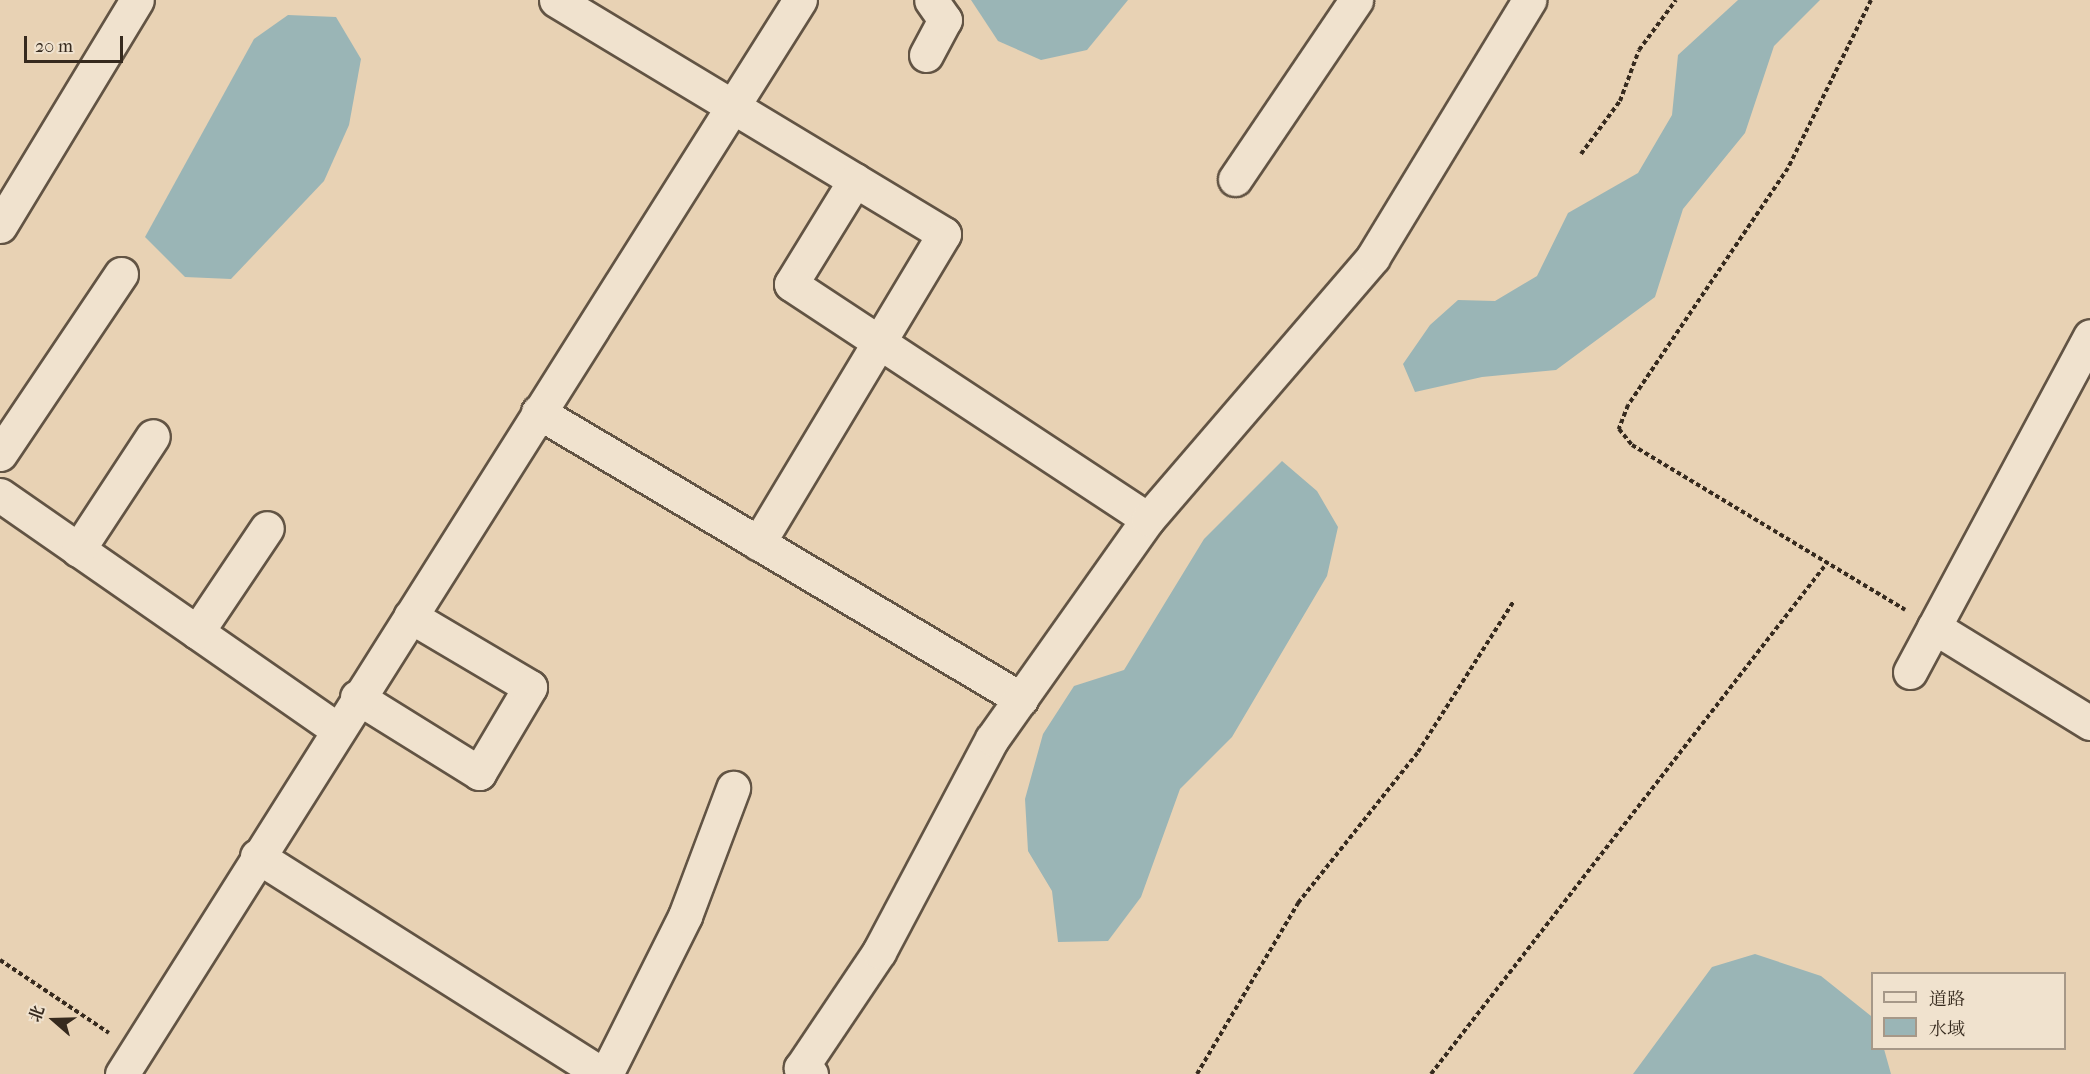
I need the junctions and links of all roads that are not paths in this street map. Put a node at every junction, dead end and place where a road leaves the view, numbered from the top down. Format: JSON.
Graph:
{"nodes":[{"id":1,"x":137,"y":0,"type":"edge"},
{"id":2,"x":800,"y":0,"type":"edge"},
{"id":3,"x":931,"y":0,"type":"edge"},
{"id":4,"x":1356,"y":0,"type":"edge"},
{"id":5,"x":1528,"y":0,"type":"edge"},
{"id":6,"x":562,"y":2,"type":"edge"},
{"id":7,"x":926,"y":55,"type":"dead end"},
{"id":8,"x":732,"y":106,"type":"junction"},
{"id":9,"x":1235,"y":179,"type":"dead end"},
{"id":10,"x":855,"y":180,"type":"junction"},
{"id":11,"x":0,"y":226,"type":"edge"},
{"id":12,"x":121,"y":274,"type":"dead end"},
{"id":13,"x":2090,"y":336,"type":"edge"},
{"id":14,"x":878,"y":342,"type":"junction"},
{"id":15,"x":538,"y":412,"type":"junction"},
{"id":16,"x":153,"y":436,"type":"dead end"},
{"id":17,"x":0,"y":454,"type":"edge"},
{"id":18,"x":0,"y":495,"type":"edge"},
{"id":19,"x":1148,"y":519,"type":"junction"},
{"id":20,"x":267,"y":528,"type":"dead end"},
{"id":21,"x":758,"y":543,"type":"junction"},
{"id":22,"x":78,"y":550,"type":"junction"},
{"id":23,"x":410,"y":616,"type":"junction"},
{"id":24,"x":1934,"y":627,"type":"junction"},
{"id":25,"x":197,"y":632,"type":"junction"},
{"id":26,"x":1910,"y":672,"type":"dead end"},
{"id":27,"x":357,"y":698,"type":"junction"},
{"id":28,"x":1021,"y":699,"type":"junction"},
{"id":29,"x":2090,"y":723,"type":"edge"},
{"id":30,"x":338,"y":730,"type":"junction"},
{"id":31,"x":733,"y":788,"type":"dead end"},
{"id":32,"x":257,"y":856,"type":"junction"},
{"id":33,"x":129,"y":1063,"type":"edge"},
{"id":34,"x":604,"y":1074,"type":"edge"},
{"id":35,"x":811,"y":1074,"type":"edge"}],
"edges":[{"from":1,"to":11,"type":"street"},
{"from":2,"to":8,"type":"street"},
{"from":3,"to":7,"type":"street"},
{"from":4,"to":9,"type":"street"},
{"from":5,"to":19,"type":"street"},
{"from":6,"to":8,"type":"street"},
{"from":8,"to":10,"type":"street"},
{"from":8,"to":15,"type":"street"},
{"from":10,"to":14,"type":"street"},
{"from":10,"to":14,"type":"street"},
{"from":12,"to":17,"type":"street"},
{"from":13,"to":24,"type":"street"},
{"from":14,"to":19,"type":"street"},
{"from":14,"to":21,"type":"street"},
{"from":15,"to":21,"type":"street"},
{"from":15,"to":23,"type":"street"},
{"from":16,"to":22,"type":"street"},
{"from":18,"to":22,"type":"street"},
{"from":19,"to":28,"type":"street"},
{"from":20,"to":25,"type":"street"},
{"from":21,"to":28,"type":"street"},
{"from":22,"to":25,"type":"street"},
{"from":23,"to":27,"type":"street"},
{"from":23,"to":27,"type":"street"},
{"from":24,"to":26,"type":"street"},
{"from":24,"to":29,"type":"street"},
{"from":25,"to":30,"type":"street"},
{"from":27,"to":30,"type":"street"},
{"from":28,"to":35,"type":"street"},
{"from":30,"to":32,"type":"street"},
{"from":31,"to":34,"type":"street"},
{"from":32,"to":33,"type":"street"},
{"from":32,"to":34,"type":"street"}]}
